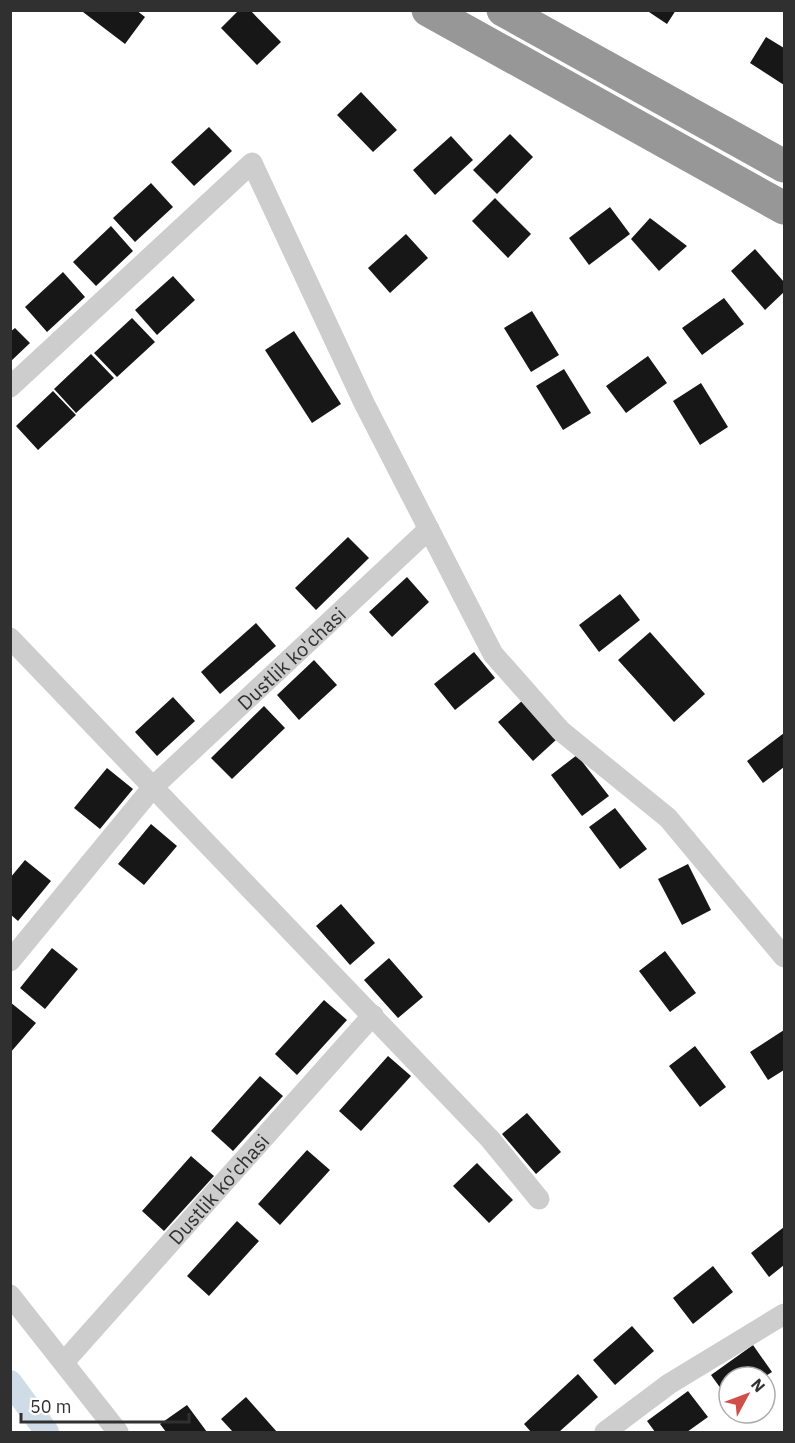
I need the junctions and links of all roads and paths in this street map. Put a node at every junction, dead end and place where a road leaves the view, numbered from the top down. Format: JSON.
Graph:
{"nodes":[{"id":1,"x":428,"y":10,"type":"edge"},
{"id":2,"x":503,"y":10,"type":"edge"},
{"id":3,"x":784,"y":166,"type":"edge"},
{"id":4,"x":784,"y":208,"type":"edge"},
{"id":5,"x":10,"y":387,"type":"edge"},
{"id":6,"x":429,"y":529,"type":"junction"},
{"id":7,"x":10,"y":638,"type":"edge"},
{"id":8,"x":153,"y":787,"type":"junction"},
{"id":9,"x":784,"y":957,"type":"edge"},
{"id":10,"x":10,"y":961,"type":"edge"},
{"id":11,"x":373,"y":1015,"type":"junction"},
{"id":12,"x":539,"y":1199,"type":"dead end"},
{"id":13,"x":10,"y":1295,"type":"edge"},
{"id":14,"x":784,"y":1314,"type":"edge"},
{"id":15,"x":64,"y":1362,"type":"junction"},
{"id":16,"x":118,"y":1432,"type":"edge"},
{"id":17,"x":605,"y":1432,"type":"edge"}],
"edges":[{"from":1,"to":4,"type":"highway"},
{"from":2,"to":3,"type":"highway"},
{"from":5,"to":6,"type":"street"},
{"from":6,"to":8,"type":"street","name":"Dustlik ko'chasi"},
{"from":6,"to":9,"type":"street"},
{"from":7,"to":8,"type":"street"},
{"from":8,"to":10,"type":"street","name":"Dustlik ko'chasi"},
{"from":8,"to":11,"type":"street"},
{"from":11,"to":12,"type":"street"},
{"from":11,"to":15,"type":"street","name":"Dustlik ko'chasi"},
{"from":13,"to":15,"type":"street"},
{"from":14,"to":17,"type":"street"},
{"from":15,"to":16,"type":"street"}]}
